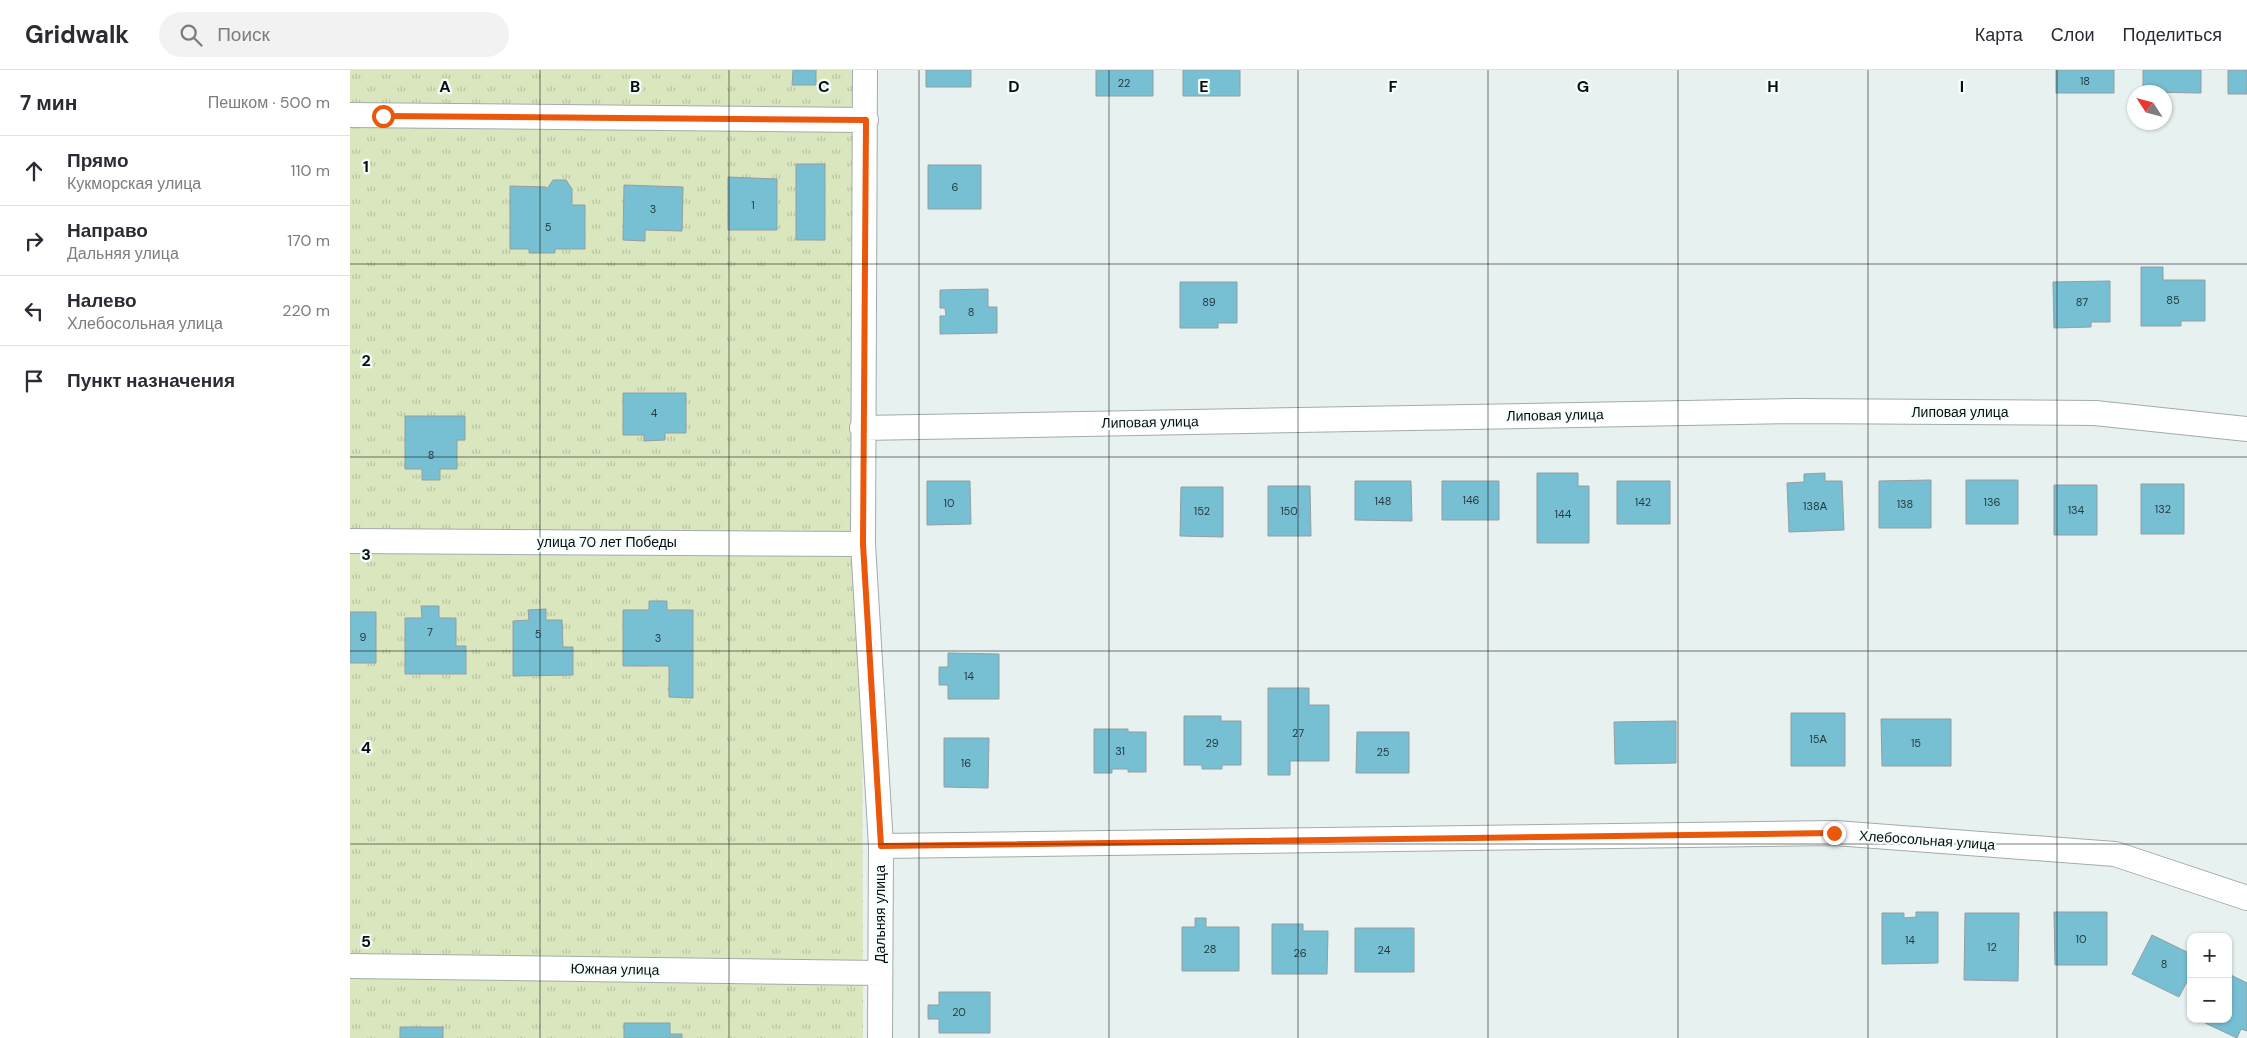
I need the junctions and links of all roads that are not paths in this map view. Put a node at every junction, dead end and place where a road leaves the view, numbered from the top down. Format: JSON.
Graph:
{"nodes":[{"id":1,"x":865,"y":70,"type":"edge"},
{"id":2,"x":350,"y":115,"type":"edge"},
{"id":3,"x":866,"y":120,"type":"junction"},
{"id":4,"x":862,"y":428,"type":"junction"},
{"id":5,"x":2247,"y":429,"type":"edge"},
{"id":6,"x":350,"y":541,"type":"edge"},
{"id":7,"x":863,"y":544,"type":"junction"},
{"id":8,"x":881,"y":846,"type":"junction"},
{"id":9,"x":2247,"y":898,"type":"edge"},
{"id":10,"x":350,"y":966,"type":"edge"},
{"id":11,"x":880,"y":973,"type":"junction"},
{"id":12,"x":880,"y":1038,"type":"edge"}],
"edges":[{"from":1,"to":3,"type":"street","name":"Дальняя улица"},
{"from":2,"to":3,"type":"street"},
{"from":3,"to":4,"type":"street","name":"Дальняя улица"},
{"from":4,"to":5,"type":"street","name":"Липовая улица"},
{"from":4,"to":7,"type":"street","name":"Дальняя улица"},
{"from":6,"to":7,"type":"street","name":"улица 70 лет Победы"},
{"from":7,"to":8,"type":"street","name":"Дальняя улица"},
{"from":8,"to":9,"type":"street","name":"Хлебосольная улица"},
{"from":8,"to":11,"type":"street","name":"Дальняя улица"},
{"from":10,"to":11,"type":"street","name":"Южная улица"},
{"from":11,"to":12,"type":"street","name":"Дальняя улица"}]}
